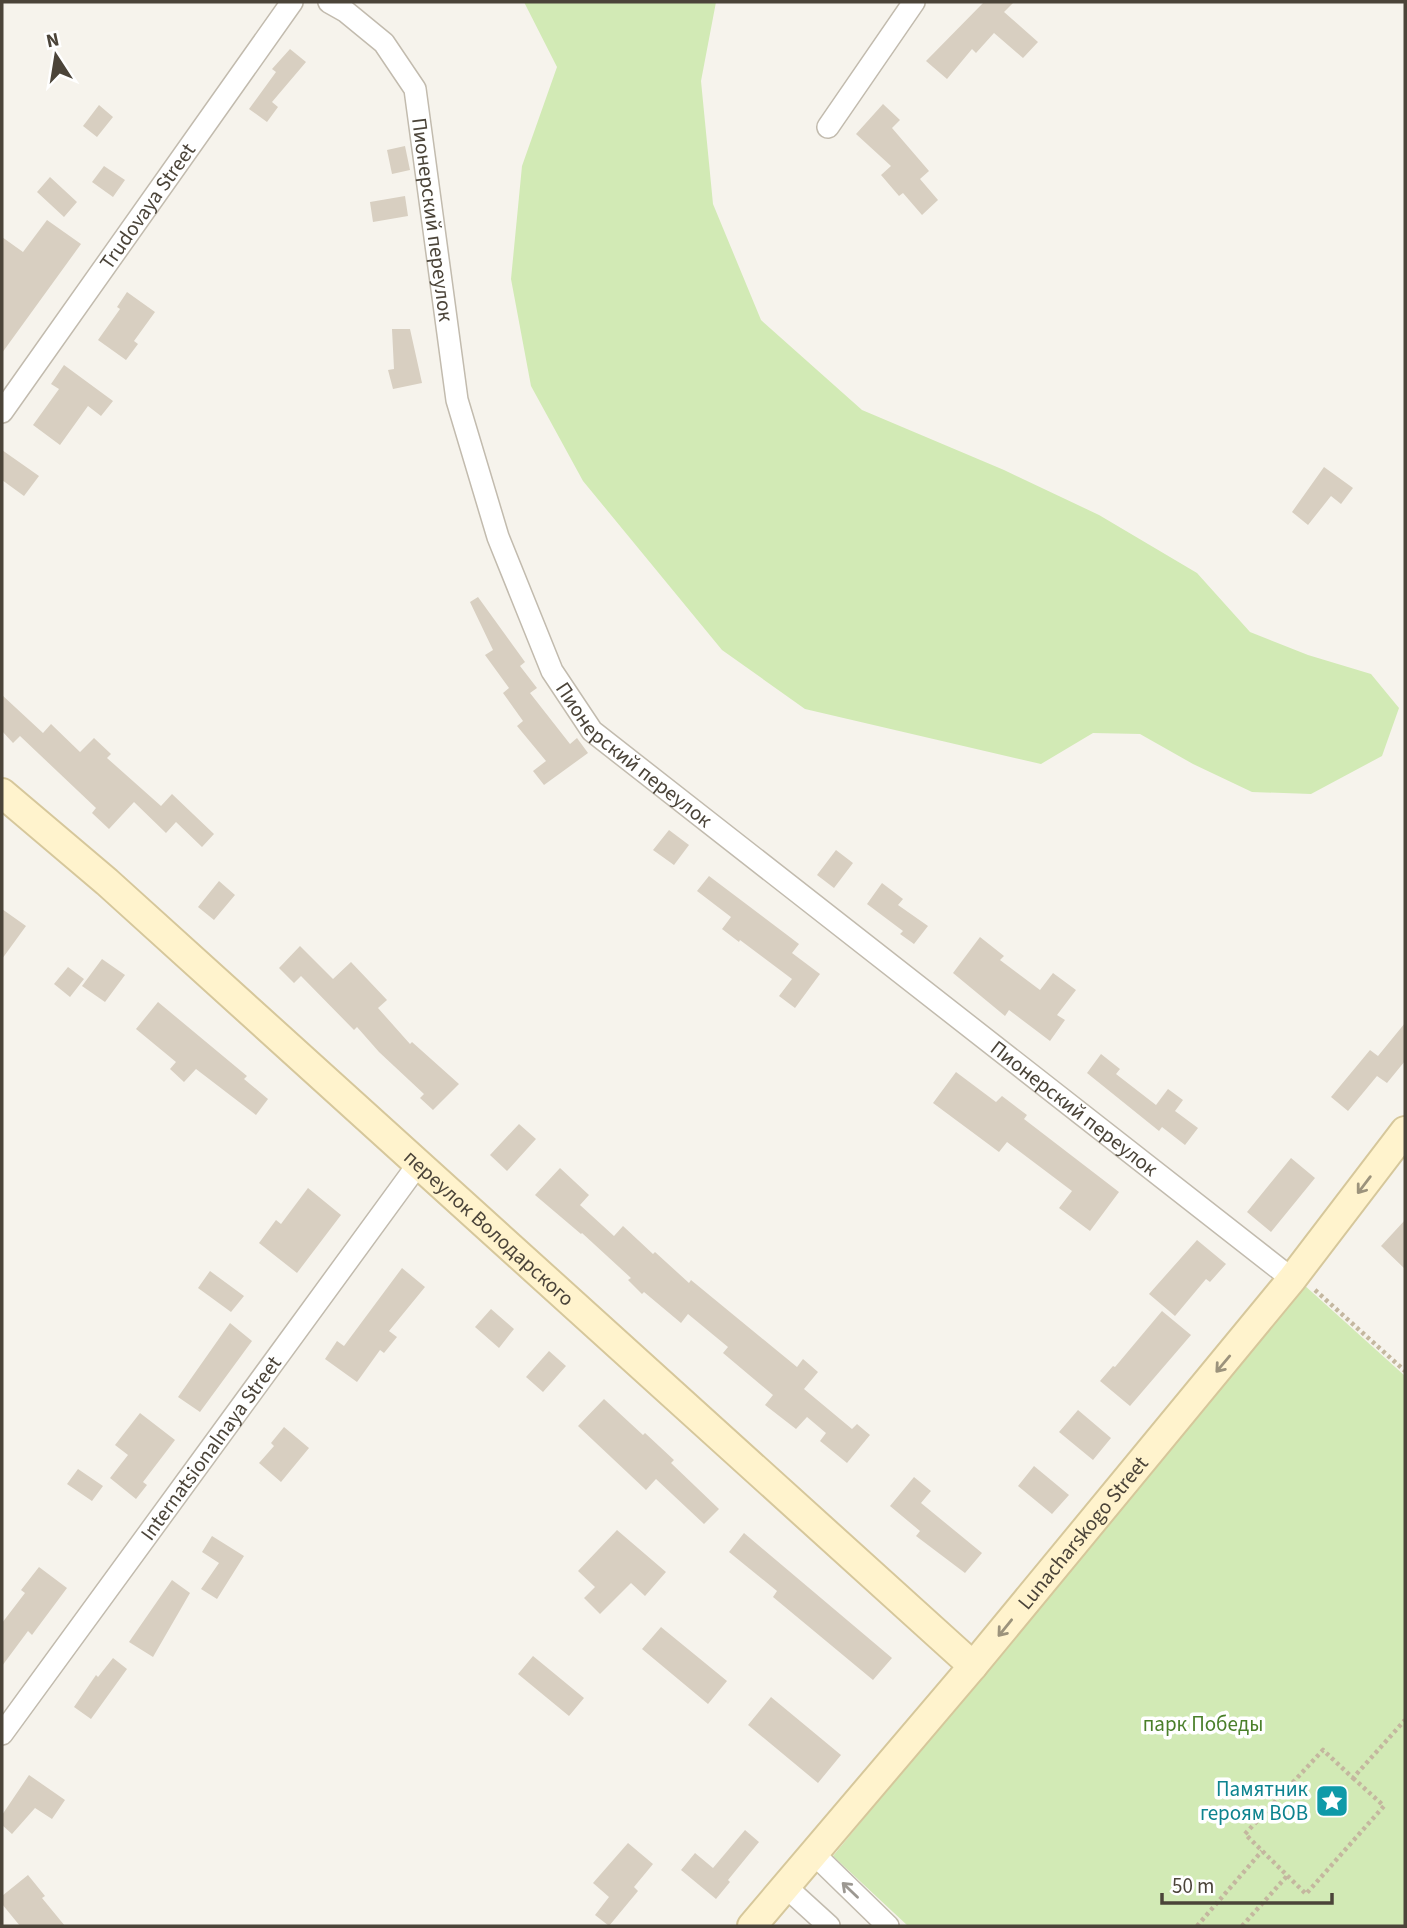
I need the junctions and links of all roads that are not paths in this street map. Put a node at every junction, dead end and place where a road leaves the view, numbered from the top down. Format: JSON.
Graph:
{"nodes":[{"id":1,"x":292,"y":2,"type":"edge"},
{"id":2,"x":328,"y":2,"type":"edge"},
{"id":3,"x":914,"y":2,"type":"edge"},
{"id":4,"x":828,"y":127,"type":"dead end"},
{"id":5,"x":2,"y":412,"type":"edge"},
{"id":6,"x":2,"y":793,"type":"edge"},
{"id":7,"x":1405,"y":1131,"type":"edge"},
{"id":8,"x":419,"y":1163,"type":"junction"},
{"id":9,"x":1295,"y":1276,"type":"junction"},
{"id":10,"x":973,"y":1666,"type":"junction"},
{"id":11,"x":2,"y":1734,"type":"edge"},
{"id":12,"x":813,"y":1853,"type":"junction"},
{"id":13,"x":785,"y":1886,"type":"junction"},
{"id":14,"x":752,"y":1926,"type":"edge"},
{"id":15,"x":829,"y":1926,"type":"edge"},
{"id":16,"x":888,"y":1926,"type":"edge"}],
"edges":[{"from":1,"to":5,"type":"street","name":"Trudovaya Street"},
{"from":2,"to":9,"type":"street","name":"Пионерский переулок"},
{"from":3,"to":4,"type":"street"},
{"from":6,"to":8,"type":"street","name":"переулок Володарского"},
{"from":7,"to":9,"type":"street","name":"Lunacharskogo Street","one_way":true},
{"from":8,"to":10,"type":"street","name":"переулок Володарского"},
{"from":8,"to":11,"type":"street","name":"Internatsionalnaya Street"},
{"from":9,"to":10,"type":"street","name":"Lunacharskogo Street","one_way":true},
{"from":10,"to":12,"type":"street","name":"Lunacharskogo Street"},
{"from":12,"to":13,"type":"street","name":"Lunacharskogo Street"},
{"from":16,"to":12,"type":"street","one_way":true},
{"from":13,"to":14,"type":"street","name":"Lunacharskogo Street"},
{"from":13,"to":15,"type":"street"}]}
